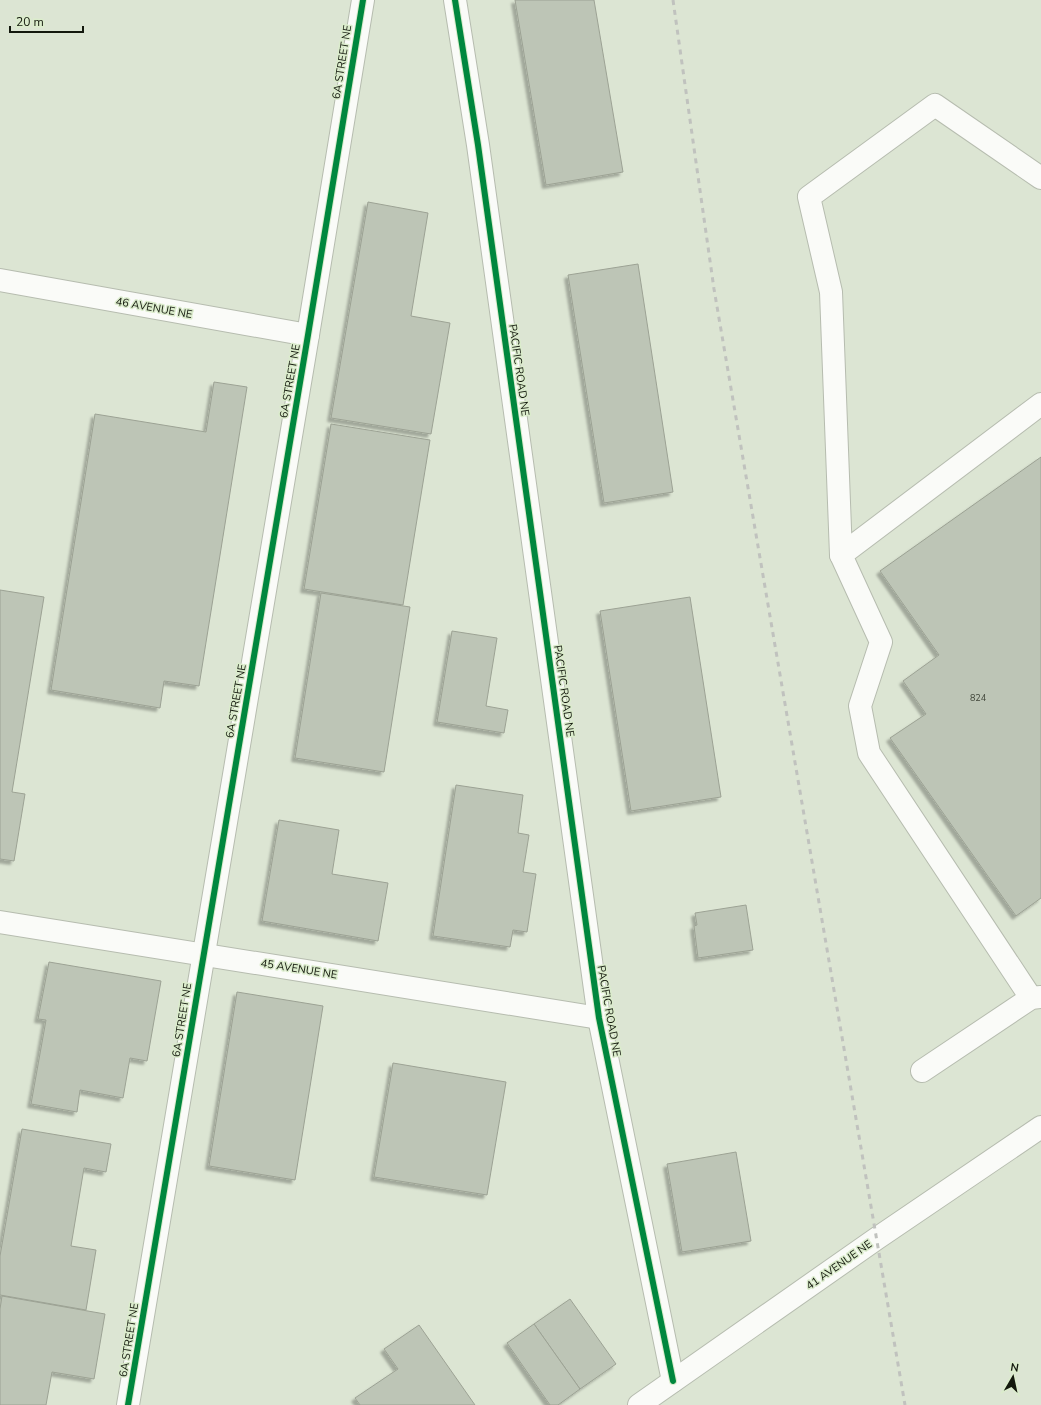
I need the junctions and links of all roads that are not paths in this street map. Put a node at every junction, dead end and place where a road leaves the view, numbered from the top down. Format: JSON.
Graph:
{"nodes":[{"id":1,"x":363,"y":0,"type":"edge"},
{"id":2,"x":455,"y":0,"type":"edge"},
{"id":3,"x":1041,"y":178,"type":"edge"},
{"id":4,"x":0,"y":280,"type":"edge"},
{"id":5,"x":308,"y":335,"type":"junction"},
{"id":6,"x":1041,"y":404,"type":"edge"},
{"id":7,"x":841,"y":554,"type":"junction"},
{"id":8,"x":0,"y":922,"type":"edge"},
{"id":9,"x":203,"y":954,"type":"junction"},
{"id":10,"x":1036,"y":997,"type":"edge"},
{"id":11,"x":599,"y":1018,"type":"junction"},
{"id":12,"x":922,"y":1071,"type":"dead end"},
{"id":13,"x":1041,"y":1127,"type":"edge"},
{"id":14,"x":673,"y":1381,"type":"junction"},
{"id":15,"x":128,"y":1405,"type":"edge"},
{"id":16,"x":639,"y":1405,"type":"edge"}],
"edges":[{"from":1,"to":5,"type":"street","name":"6A STREET NE"},
{"from":2,"to":11,"type":"street","name":"PACIFIC ROAD NE"},
{"from":3,"to":7,"type":"street"},
{"from":4,"to":5,"type":"street","name":"46 AVENUE NE"},
{"from":5,"to":9,"type":"street","name":"6A STREET NE"},
{"from":6,"to":7,"type":"street"},
{"from":7,"to":10,"type":"street"},
{"from":8,"to":9,"type":"street","name":"45 AVENUE NE"},
{"from":9,"to":11,"type":"street","name":"45 AVENUE NE"},
{"from":9,"to":15,"type":"street","name":"6A STREET NE"},
{"from":10,"to":12,"type":"street"},
{"from":11,"to":14,"type":"street","name":"PACIFIC ROAD NE"},
{"from":13,"to":14,"type":"street","name":"41 AVENUE NE"},
{"from":14,"to":16,"type":"street","name":"41 AVENUE NE"}]}
